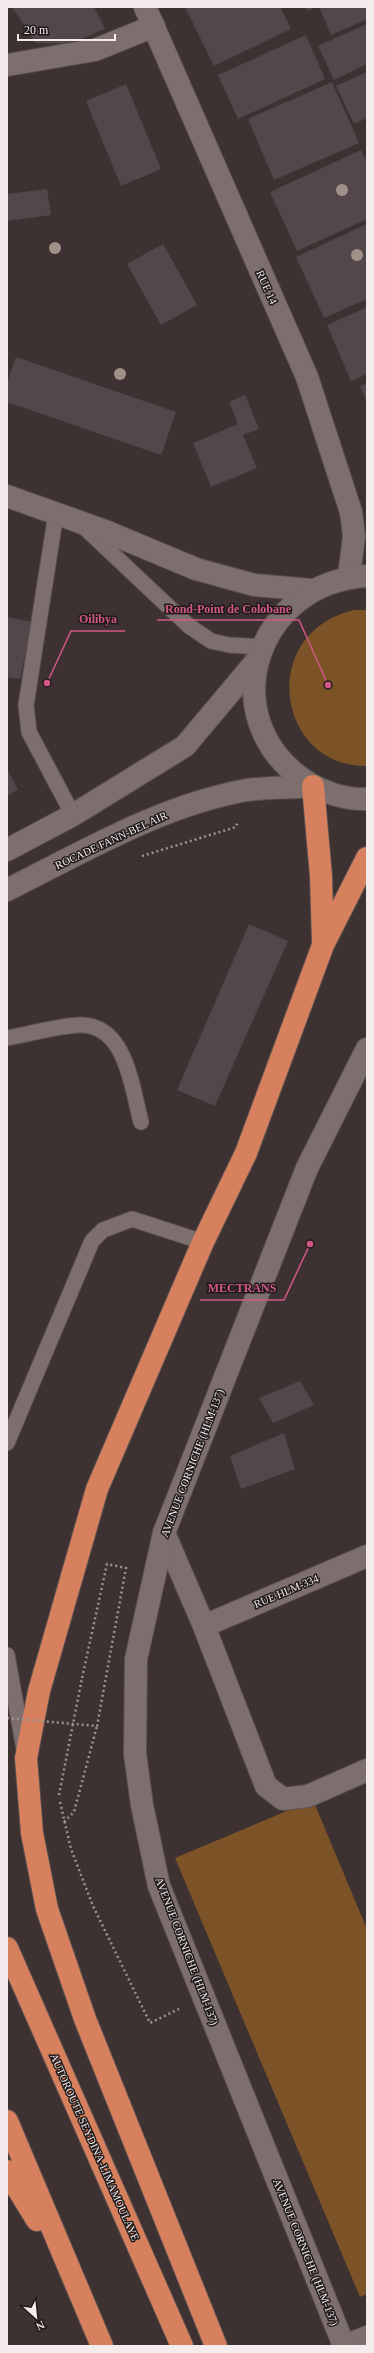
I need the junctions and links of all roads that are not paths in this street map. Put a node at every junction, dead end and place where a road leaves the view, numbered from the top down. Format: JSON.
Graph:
{"nodes":[{"id":1,"x":149,"y":16,"type":"edge"},
{"id":2,"x":7,"y":65,"type":"edge"},
{"id":3,"x":7,"y":496,"type":"edge"},
{"id":4,"x":56,"y":513,"type":"junction"},
{"id":5,"x":78,"y":521,"type":"junction"},
{"id":6,"x":358,"y":576,"type":"edge"},
{"id":7,"x":312,"y":590,"type":"junction"},
{"id":8,"x":260,"y":653,"type":"junction"},
{"id":9,"x":313,"y":786,"type":"junction"},
{"id":10,"x":367,"y":799,"type":"edge"},
{"id":11,"x":73,"y":815,"type":"junction"},
{"id":12,"x":7,"y":850,"type":"edge"},
{"id":13,"x":367,"y":858,"type":"edge"},
{"id":14,"x":7,"y":890,"type":"edge"},
{"id":15,"x":323,"y":945,"type":"junction"},
{"id":16,"x":7,"y":1038,"type":"edge"},
{"id":17,"x":367,"y":1049,"type":"edge"},
{"id":18,"x":141,"y":1122,"type":"dead end"},
{"id":19,"x":203,"y":1242,"type":"junction"},
{"id":20,"x":7,"y":1443,"type":"edge"},
{"id":21,"x":164,"y":1533,"type":"junction"},
{"id":22,"x":367,"y":1556,"type":"edge"},
{"id":23,"x":204,"y":1626,"type":"junction"},
{"id":24,"x":7,"y":1655,"type":"edge"},
{"id":25,"x":26,"y":1758,"type":"junction"},
{"id":26,"x":367,"y":1770,"type":"edge"},
{"id":27,"x":7,"y":1948,"type":"edge"},
{"id":28,"x":7,"y":2121,"type":"edge"},
{"id":29,"x":7,"y":2171,"type":"edge"},
{"id":30,"x":75,"y":2283,"type":"junction"},
{"id":31,"x":367,"y":2337,"type":"edge"},
{"id":32,"x":102,"y":2346,"type":"edge"},
{"id":33,"x":182,"y":2346,"type":"edge"},
{"id":34,"x":216,"y":2346,"type":"edge"},
{"id":35,"x":345,"y":2346,"type":"edge"}],
"edges":[{"from":1,"to":2,"type":"street"},
{"from":1,"to":6,"type":"street","name":"RUE 14"},
{"from":3,"to":4,"type":"street"},
{"from":4,"to":5,"type":"street"},
{"from":4,"to":11,"type":"lane"},
{"from":5,"to":7,"type":"street"},
{"from":5,"to":8,"type":"lane"},
{"from":6,"to":7,"type":"street"},
{"from":7,"to":8,"type":"street"},
{"from":8,"to":9,"type":"street"},
{"from":8,"to":11,"type":"street"},
{"from":9,"to":10,"type":"street"},
{"from":9,"to":14,"type":"street","name":"ROCADE FANN-BEL AIR"},
{"from":9,"to":15,"type":"highway"},
{"from":11,"to":12,"type":"street"},
{"from":13,"to":15,"type":"highway"},
{"from":15,"to":19,"type":"highway"},
{"from":16,"to":18,"type":"lane"},
{"from":17,"to":21,"type":"street","name":"AVENUE CORNICHE (HLM-137)"},
{"from":19,"to":20,"type":"lane"},
{"from":19,"to":25,"type":"highway"},
{"from":21,"to":23,"type":"street"},
{"from":21,"to":35,"type":"street","name":"AVENUE CORNICHE (HLM-137)"},
{"from":22,"to":23,"type":"street","name":"RUE HLM-334"},
{"from":23,"to":26,"type":"street"},
{"from":24,"to":25,"type":"lane"},
{"from":25,"to":34,"type":"highway"},
{"from":27,"to":33,"type":"highway","name":"AUTOROUTE SEYDINA-LIMAMOULAYE"},
{"from":28,"to":30,"type":"highway"},
{"from":29,"to":30,"type":"highway"},
{"from":30,"to":32,"type":"highway"},
{"from":31,"to":35,"type":"street"}]}
